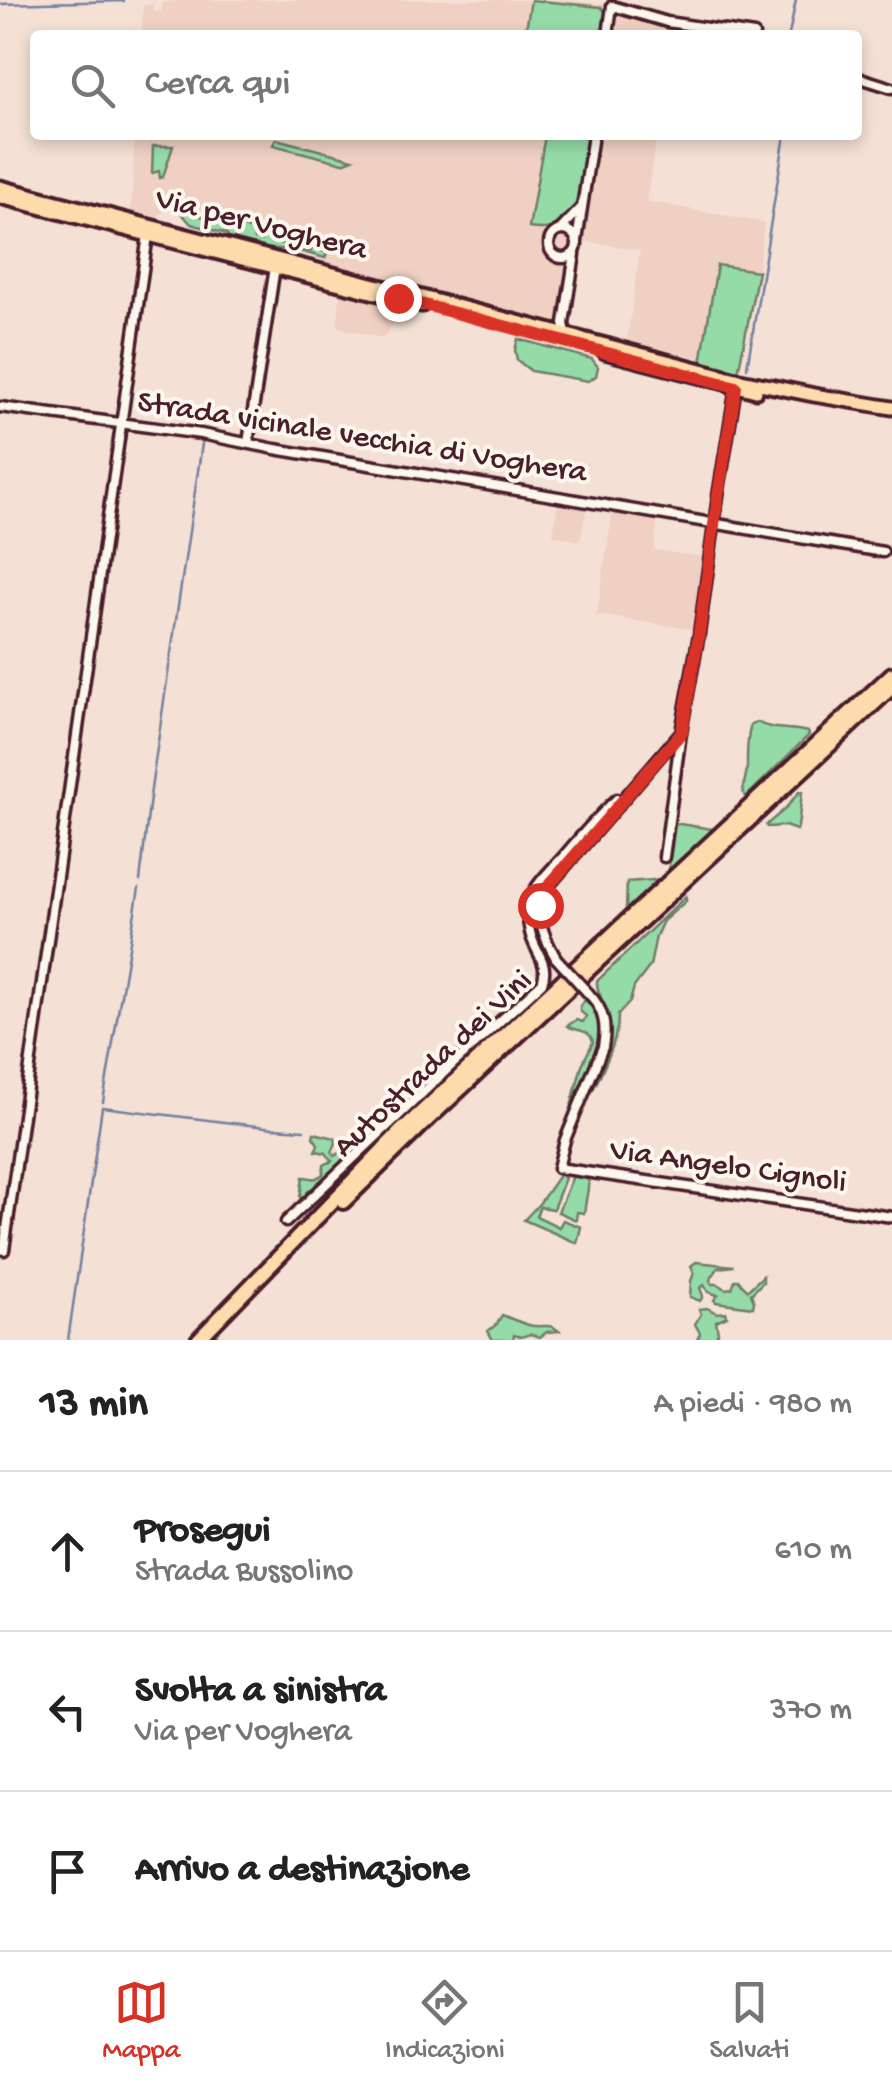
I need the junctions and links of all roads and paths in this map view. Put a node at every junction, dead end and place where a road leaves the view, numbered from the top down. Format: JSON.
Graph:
{"nodes":[{"id":1,"x":609,"y":30,"type":"edge"},
{"id":2,"x":721,"y":30,"type":"edge"},
{"id":3,"x":862,"y":79,"type":"edge"},
{"id":4,"x":892,"y":88,"type":"edge"},
{"id":5,"x":591,"y":140,"type":"edge"},
{"id":6,"x":0,"y":187,"type":"edge"},
{"id":7,"x":0,"y":197,"type":"edge"},
{"id":8,"x":582,"y":205,"type":"junction"},
{"id":9,"x":560,"y":230,"type":"junction"},
{"id":10,"x":148,"y":235,"type":"junction"},
{"id":11,"x":576,"y":246,"type":"junction"},
{"id":12,"x":275,"y":267,"type":"junction"},
{"id":13,"x":566,"y":334,"type":"junction"},
{"id":14,"x":739,"y":385,"type":"junction"},
{"id":15,"x":0,"y":407,"type":"edge"},
{"id":16,"x":892,"y":411,"type":"edge"},
{"id":17,"x":121,"y":424,"type":"junction"},
{"id":18,"x":248,"y":443,"type":"junction"},
{"id":19,"x":715,"y":522,"type":"junction"},
{"id":20,"x":882,"y":552,"type":"dead end"},
{"id":21,"x":892,"y":674,"type":"edge"},
{"id":22,"x":892,"y":687,"type":"edge"},
{"id":23,"x":682,"y":732,"type":"junction"},
{"id":24,"x":632,"y":787,"type":"junction"},
{"id":25,"x":664,"y":858,"type":"dead end"},
{"id":26,"x":892,"y":1217,"type":"edge"},
{"id":27,"x":286,"y":1222,"type":"dead end"},
{"id":28,"x":4,"y":1250,"type":"dead end"},
{"id":29,"x":198,"y":1340,"type":"edge"},
{"id":30,"x":210,"y":1340,"type":"edge"}],
"edges":[{"from":1,"to":2,"type":"street"},
{"from":3,"to":4,"type":"street"},
{"from":5,"to":8,"type":"street"},
{"from":6,"to":13,"type":"main road","name":"Via per Voghera"},
{"from":7,"to":10,"type":"main road","name":"Via per Voghera"},
{"from":8,"to":9,"type":"street"},
{"from":8,"to":11,"type":"street"},
{"from":9,"to":11,"type":"street"},
{"from":9,"to":11,"type":"street"},
{"from":10,"to":12,"type":"main road","name":"Via per Voghera"},
{"from":10,"to":17,"type":"street"},
{"from":11,"to":13,"type":"street"},
{"from":12,"to":14,"type":"main road","name":"Via per Voghera"},
{"from":12,"to":18,"type":"street"},
{"from":13,"to":14,"type":"main road","name":"Via per Voghera"},
{"from":14,"to":16,"type":"main road"},
{"from":14,"to":19,"type":"street"},
{"from":15,"to":17,"type":"street","name":"Strada vicinale vecchia di Voghera"},
{"from":17,"to":18,"type":"street","name":"Strada vicinale vecchia di Voghera"},
{"from":17,"to":28,"type":"street"},
{"from":18,"to":19,"type":"street","name":"Strada vicinale vecchia di Voghera"},
{"from":19,"to":20,"type":"street","name":"Strada vicinale vecchia di Voghera"},
{"from":19,"to":23,"type":"street"},
{"from":21,"to":29,"type":"highway","name":"Autostrada dei Vini"},
{"from":22,"to":30,"type":"highway","name":"Autostrada dei Vini"},
{"from":23,"to":24,"type":"street"},
{"from":23,"to":25,"type":"street"},
{"from":24,"to":26,"type":"street","name":"Via Angelo Cignoli","bridge":true},
{"from":24,"to":27,"type":"street"}]}
